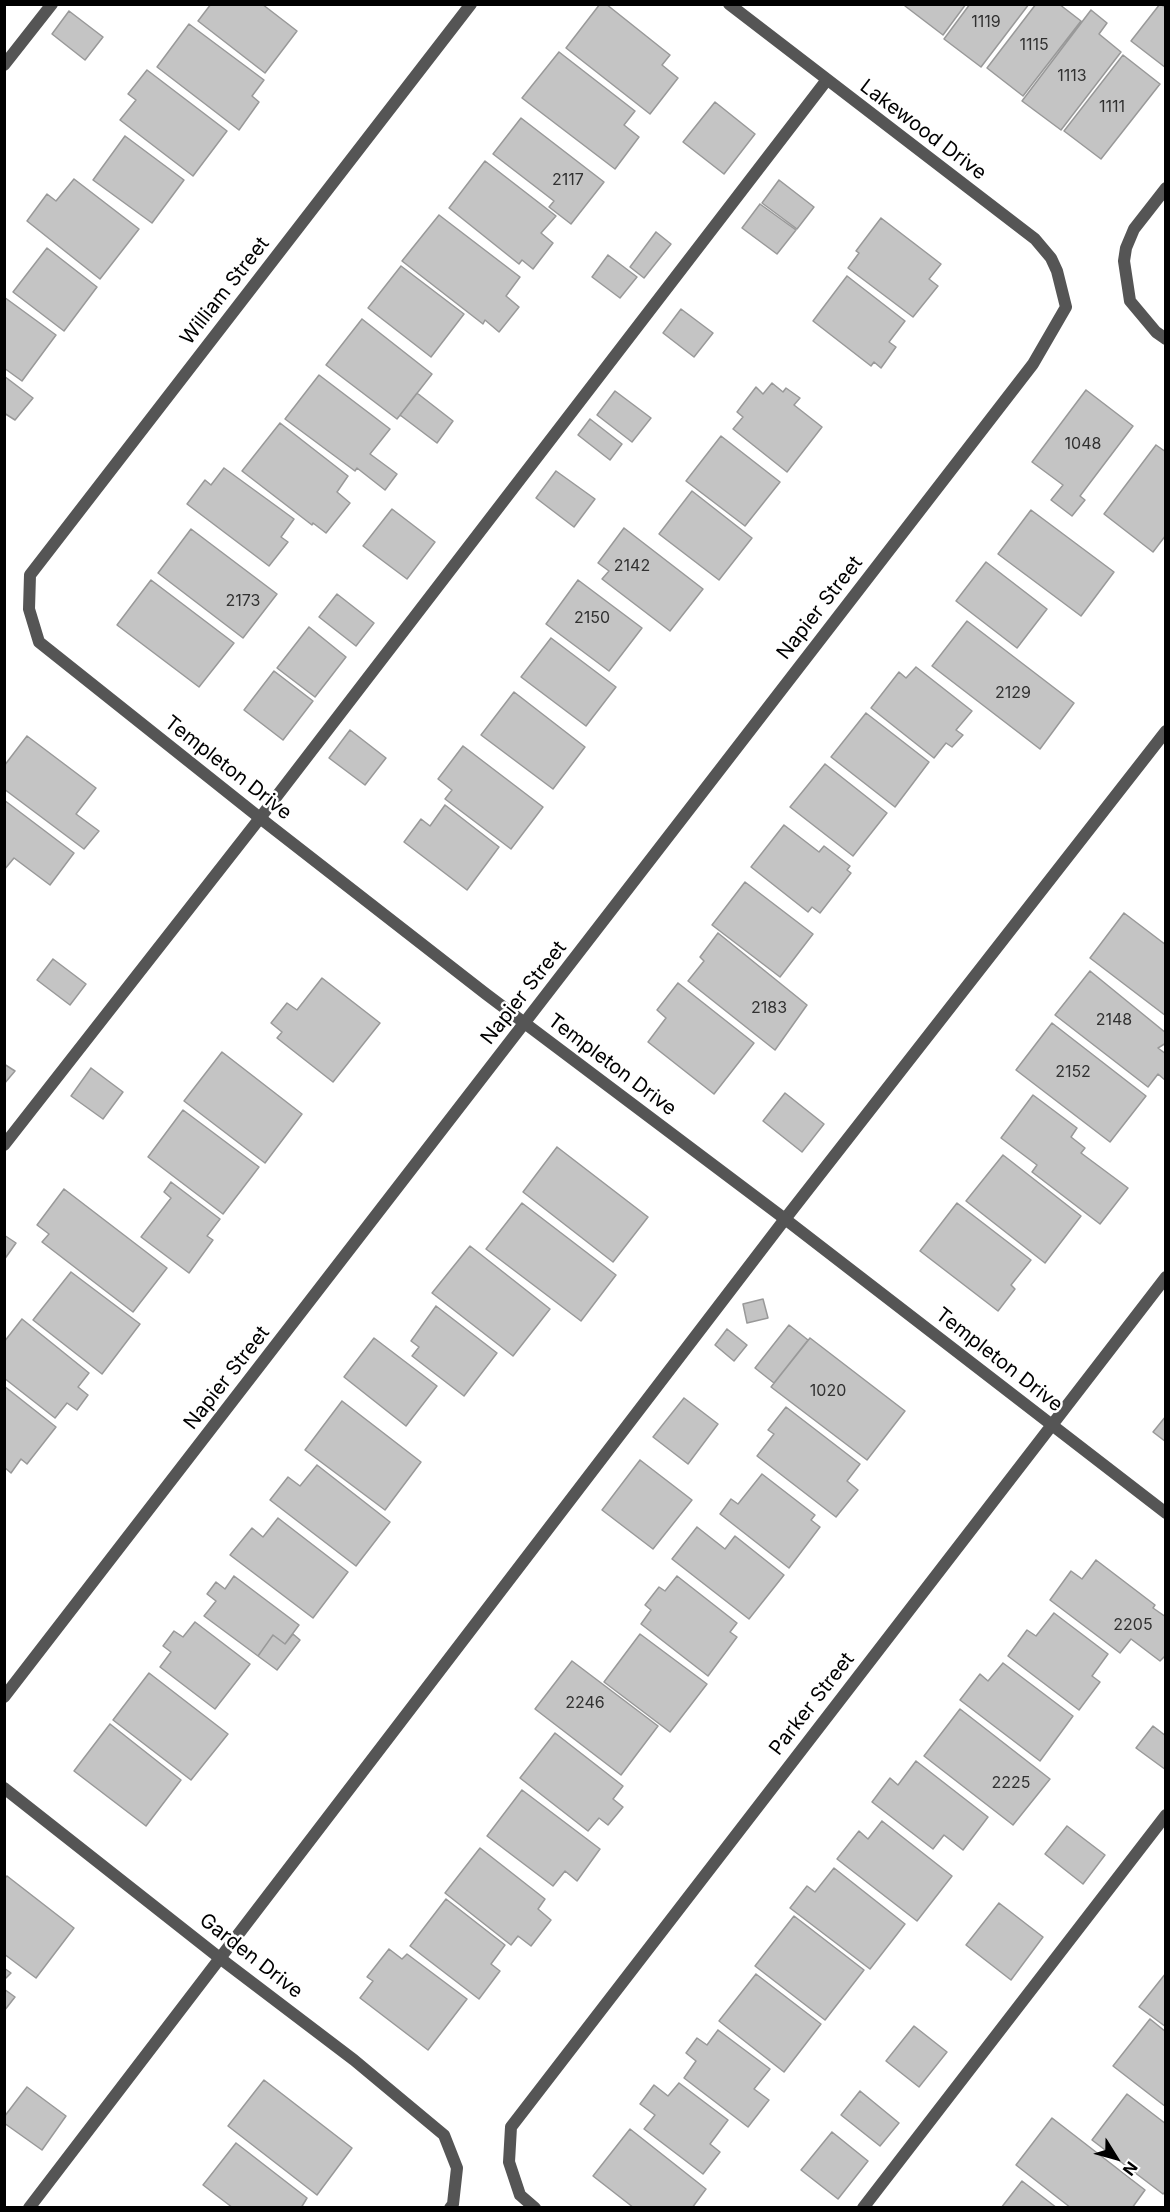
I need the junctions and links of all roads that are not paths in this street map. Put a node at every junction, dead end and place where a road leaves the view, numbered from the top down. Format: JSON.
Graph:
{"nodes":[{"id":1,"x":52,"y":4,"type":"edge"},
{"id":2,"x":471,"y":4,"type":"edge"},
{"id":3,"x":729,"y":4,"type":"edge"},
{"id":4,"x":4,"y":65,"type":"edge"},
{"id":5,"x":826,"y":81,"type":"junction"},
{"id":6,"x":1166,"y":188,"type":"edge"},
{"id":7,"x":1066,"y":307,"type":"joint"},
{"id":8,"x":1166,"y":339,"type":"edge"},
{"id":9,"x":28,"y":609,"type":"joint"},
{"id":10,"x":1166,"y":731,"type":"edge"},
{"id":11,"x":260,"y":818,"type":"junction"},
{"id":12,"x":525,"y":1024,"type":"junction"},
{"id":13,"x":4,"y":1145,"type":"edge"},
{"id":14,"x":785,"y":1219,"type":"junction"},
{"id":15,"x":1166,"y":1277,"type":"edge"},
{"id":16,"x":1050,"y":1424,"type":"junction"},
{"id":17,"x":1166,"y":1513,"type":"edge"},
{"id":18,"x":4,"y":1697,"type":"edge"},
{"id":19,"x":4,"y":1788,"type":"edge"},
{"id":20,"x":1166,"y":1815,"type":"edge"},
{"id":21,"x":221,"y":1959,"type":"junction"},
{"id":22,"x":29,"y":2208,"type":"edge"},
{"id":23,"x":450,"y":2208,"type":"edge"},
{"id":24,"x":535,"y":2208,"type":"edge"},
{"id":25,"x":863,"y":2208,"type":"edge"}],
"edges":[{"from":1,"to":4,"type":"street"},
{"from":2,"to":9,"type":"street","name":"William Street"},
{"from":3,"to":5,"type":"street","name":"Lakewood Drive"},
{"from":5,"to":7,"type":"street","name":"Lakewood Drive"},
{"from":5,"to":11,"type":"street"},
{"from":6,"to":8,"type":"street"},
{"from":7,"to":12,"type":"street","name":"Napier Street"},
{"from":9,"to":11,"type":"street","name":"Templeton Drive"},
{"from":10,"to":14,"type":"street"},
{"from":11,"to":12,"type":"street","name":"Templeton Drive"},
{"from":11,"to":13,"type":"street"},
{"from":12,"to":14,"type":"street","name":"Templeton Drive"},
{"from":12,"to":18,"type":"street","name":"Napier Street"},
{"from":14,"to":16,"type":"street","name":"Templeton Drive"},
{"from":14,"to":21,"type":"street"},
{"from":15,"to":16,"type":"street","name":"Parker Street"},
{"from":16,"to":17,"type":"street","name":"Templeton Drive"},
{"from":16,"to":24,"type":"street","name":"Parker Street"},
{"from":19,"to":21,"type":"street","name":"Garden Drive"},
{"from":20,"to":25,"type":"street"},
{"from":21,"to":22,"type":"street"},
{"from":21,"to":23,"type":"street","name":"Garden Drive"}]}
